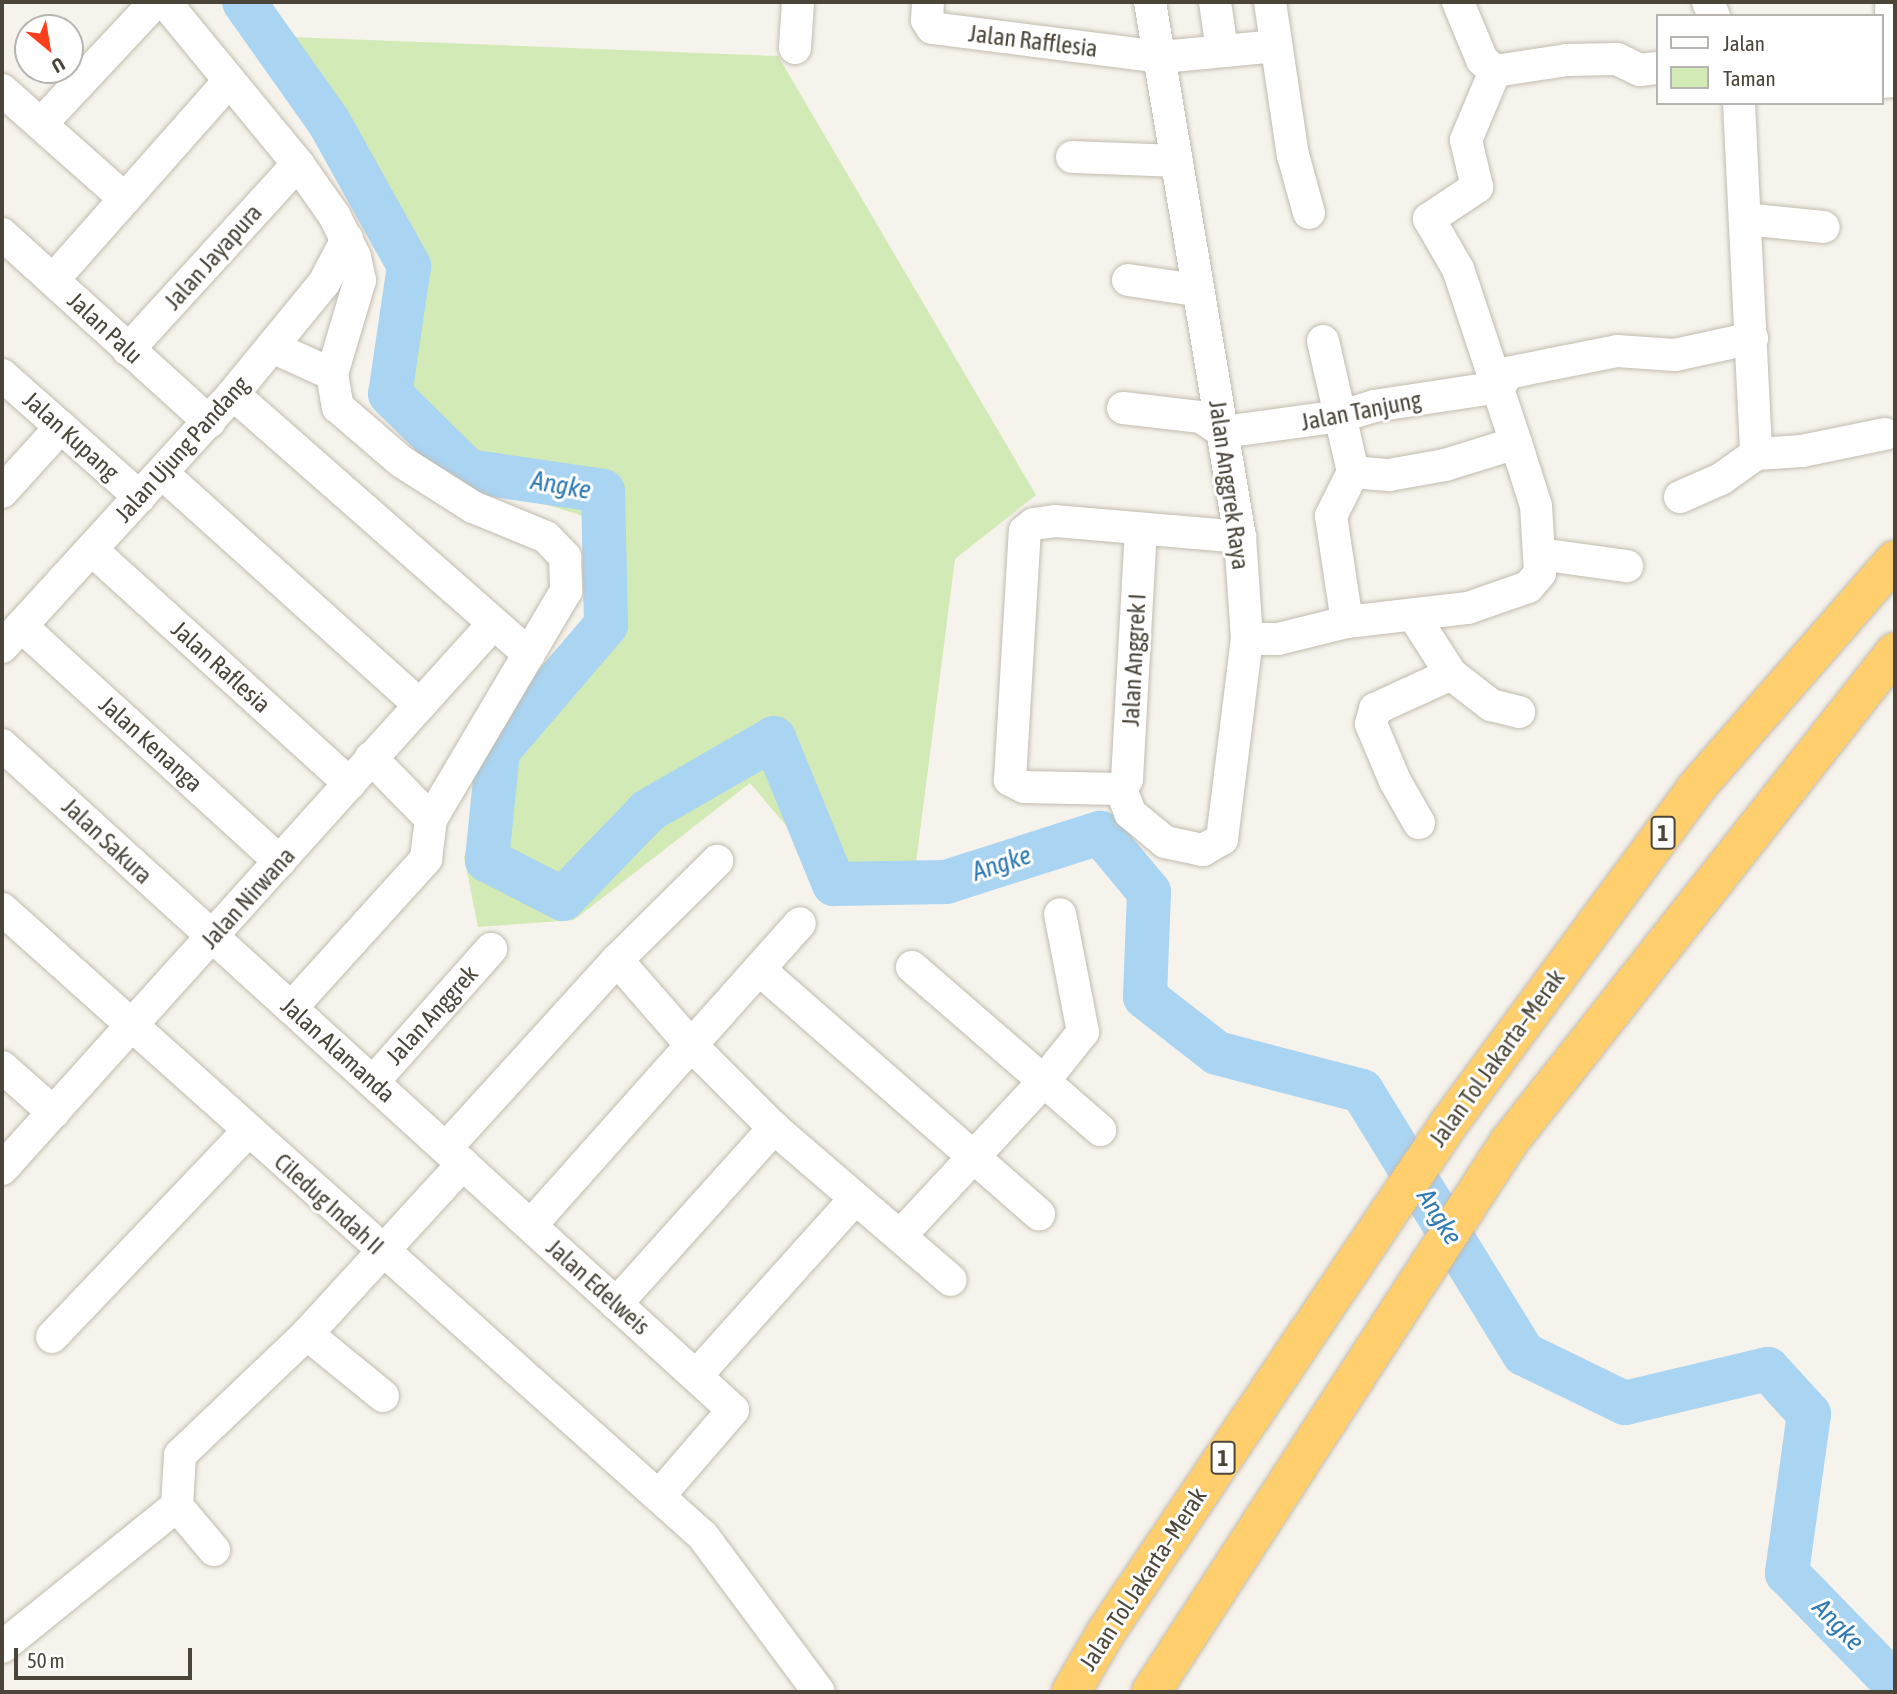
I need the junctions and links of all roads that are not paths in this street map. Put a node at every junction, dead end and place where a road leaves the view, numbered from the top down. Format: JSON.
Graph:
{"nodes":[{"id":1,"x":155,"y":2,"type":"edge"},
{"id":2,"x":165,"y":2,"type":"edge"},
{"id":3,"x":798,"y":2,"type":"edge"},
{"id":4,"x":929,"y":2,"type":"edge"},
{"id":5,"x":1150,"y":2,"type":"edge"},
{"id":6,"x":1215,"y":2,"type":"edge"},
{"id":7,"x":1270,"y":2,"type":"edge"},
{"id":8,"x":1458,"y":2,"type":"edge"},
{"id":9,"x":1891,"y":2,"type":"edge"},
{"id":10,"x":1276,"y":46,"type":"junction"},
{"id":11,"x":795,"y":48,"type":"dead end"},
{"id":12,"x":1222,"y":50,"type":"junction"},
{"id":13,"x":1162,"y":57,"type":"junction"},
{"id":14,"x":1656,"y":68,"type":"edge"},
{"id":15,"x":1495,"y":71,"type":"junction"},
{"id":16,"x":229,"y":81,"type":"junction"},
{"id":17,"x":1883,"y":82,"type":"edge"},
{"id":18,"x":2,"y":90,"type":"edge"},
{"id":19,"x":1740,"y":105,"type":"edge"},
{"id":20,"x":41,"y":124,"type":"junction"},
{"id":21,"x":1072,"y":157,"type":"dead end"},
{"id":22,"x":1176,"y":162,"type":"junction"},
{"id":23,"x":298,"y":164,"type":"junction"},
{"id":24,"x":125,"y":199,"type":"junction"},
{"id":25,"x":1309,"y":213,"type":"dead end"},
{"id":26,"x":1745,"y":219,"type":"junction"},
{"id":27,"x":1824,"y":227,"type":"dead end"},
{"id":28,"x":347,"y":239,"type":"junction"},
{"id":29,"x":7,"y":248,"type":"edge"},
{"id":30,"x":53,"y":280,"type":"junction"},
{"id":31,"x":1128,"y":280,"type":"dead end"},
{"id":32,"x":1196,"y":290,"type":"junction"},
{"id":33,"x":1752,"y":338,"type":"junction"},
{"id":34,"x":1323,"y":341,"type":"dead end"},
{"id":35,"x":272,"y":347,"type":"junction"},
{"id":36,"x":128,"y":350,"type":"junction"},
{"id":37,"x":331,"y":374,"type":"junction"},
{"id":38,"x":2,"y":375,"type":"edge"},
{"id":39,"x":1499,"y":387,"type":"junction"},
{"id":40,"x":233,"y":394,"type":"junction"},
{"id":41,"x":1123,"y":408,"type":"dead end"},
{"id":42,"x":1342,"y":416,"type":"junction"},
{"id":43,"x":209,"y":422,"type":"junction"},
{"id":44,"x":61,"y":427,"type":"junction"},
{"id":45,"x":1223,"y":432,"type":"junction"},
{"id":46,"x":1885,"y":434,"type":"dead end"},
{"id":47,"x":1517,"y":443,"type":"junction"},
{"id":48,"x":1756,"y":454,"type":"junction"},
{"id":49,"x":1353,"y":472,"type":"junction"},
{"id":50,"x":163,"y":473,"type":"junction"},
{"id":51,"x":2,"y":492,"type":"edge"},
{"id":52,"x":1679,"y":497,"type":"dead end"},
{"id":53,"x":140,"y":498,"type":"junction"},
{"id":54,"x":1141,"y":529,"type":"junction"},
{"id":55,"x":1240,"y":537,"type":"junction"},
{"id":56,"x":92,"y":550,"type":"junction"},
{"id":57,"x":1540,"y":554,"type":"junction"},
{"id":58,"x":1895,"y":559,"type":"edge"},
{"id":59,"x":1627,"y":566,"type":"dead end"},
{"id":60,"x":1415,"y":616,"type":"junction"},
{"id":61,"x":1347,"y":622,"type":"junction"},
{"id":62,"x":492,"y":625,"type":"junction"},
{"id":63,"x":11,"y":637,"type":"edge"},
{"id":64,"x":1247,"y":639,"type":"junction"},
{"id":65,"x":1895,"y":652,"type":"edge"},
{"id":66,"x":529,"y":654,"type":"junction"},
{"id":67,"x":1451,"y":674,"type":"junction"},
{"id":68,"x":420,"y":705,"type":"junction"},
{"id":69,"x":1519,"y":712,"type":"dead end"},
{"id":70,"x":2,"y":745,"type":"edge"},
{"id":71,"x":372,"y":758,"type":"junction"},
{"id":72,"x":350,"y":784,"type":"junction"},
{"id":73,"x":1121,"y":789,"type":"junction"},
{"id":74,"x":431,"y":820,"type":"junction"},
{"id":75,"x":1419,"y":823,"type":"dead end"},
{"id":76,"x":717,"y":861,"type":"dead end"},
{"id":77,"x":280,"y":862,"type":"junction"},
{"id":78,"x":2,"y":909,"type":"edge"},
{"id":79,"x":1060,"y":914,"type":"dead end"},
{"id":80,"x":800,"y":923,"type":"dead end"},
{"id":81,"x":212,"y":938,"type":"junction"},
{"id":82,"x":491,"y":949,"type":"dead end"},
{"id":83,"x":617,"y":960,"type":"junction"},
{"id":84,"x":912,"y":967,"type":"dead end"},
{"id":85,"x":760,"y":970,"type":"junction"},
{"id":86,"x":292,"y":1007,"type":"junction"},
{"id":87,"x":133,"y":1027,"type":"junction"},
{"id":88,"x":693,"y":1047,"type":"junction"},
{"id":89,"x":2,"y":1067,"type":"edge"},
{"id":90,"x":373,"y":1082,"type":"junction"},
{"id":91,"x":1043,"y":1082,"type":"junction"},
{"id":92,"x":54,"y":1113,"type":"junction"},
{"id":93,"x":774,"y":1128,"type":"junction"},
{"id":94,"x":1100,"y":1130,"type":"dead end"},
{"id":95,"x":248,"y":1131,"type":"junction"},
{"id":96,"x":454,"y":1156,"type":"junction"},
{"id":97,"x":970,"y":1157,"type":"junction"},
{"id":98,"x":2,"y":1169,"type":"edge"},
{"id":99,"x":855,"y":1199,"type":"junction"},
{"id":100,"x":1039,"y":1214,"type":"dead end"},
{"id":101,"x":531,"y":1226,"type":"junction"},
{"id":102,"x":900,"y":1236,"type":"junction"},
{"id":103,"x":383,"y":1252,"type":"junction"},
{"id":104,"x":951,"y":1280,"type":"dead end"},
{"id":105,"x":616,"y":1304,"type":"junction"},
{"id":106,"x":307,"y":1334,"type":"junction"},
{"id":107,"x":52,"y":1337,"type":"dead end"},
{"id":108,"x":696,"y":1376,"type":"junction"},
{"id":109,"x":383,"y":1396,"type":"dead end"},
{"id":110,"x":660,"y":1495,"type":"junction"},
{"id":111,"x":177,"y":1506,"type":"junction"},
{"id":112,"x":214,"y":1550,"type":"dead end"},
{"id":113,"x":2,"y":1647,"type":"edge"},
{"id":114,"x":819,"y":1692,"type":"edge"},
{"id":115,"x":1071,"y":1692,"type":"edge"},
{"id":116,"x":1151,"y":1692,"type":"edge"}],
"edges":[{"from":1,"to":20,"type":"street"},
{"from":2,"to":16,"type":"street"},
{"from":3,"to":11,"type":"street"},
{"from":4,"to":13,"type":"street","name":"Jalan Rafflesia"},
{"from":5,"to":13,"type":"street","name":"Jalan Anggrek Raya"},
{"from":6,"to":12,"type":"street"},
{"from":7,"to":10,"type":"street"},
{"from":8,"to":15,"type":"street"},
{"from":9,"to":17,"type":"street"},
{"from":10,"to":12,"type":"street"},
{"from":10,"to":25,"type":"street"},
{"from":12,"to":13,"type":"street"},
{"from":13,"to":22,"type":"street","name":"Jalan Anggrek Raya"},
{"from":14,"to":15,"type":"street"},
{"from":15,"to":39,"type":"street"},
{"from":16,"to":23,"type":"street"},
{"from":16,"to":24,"type":"street"},
{"from":18,"to":20,"type":"street"},
{"from":19,"to":26,"type":"street"},
{"from":20,"to":24,"type":"street"},
{"from":21,"to":22,"type":"street"},
{"from":22,"to":32,"type":"street","name":"Jalan Anggrek Raya"},
{"from":23,"to":28,"type":"street"},
{"from":23,"to":36,"type":"street","name":"Jalan Jayapura"},
{"from":24,"to":30,"type":"street"},
{"from":26,"to":27,"type":"street"},
{"from":26,"to":33,"type":"street"},
{"from":28,"to":35,"type":"street","name":"Jalan Ujung Pandang"},
{"from":28,"to":37,"type":"street"},
{"from":29,"to":30,"type":"street","name":"Jalan Palu"},
{"from":30,"to":36,"type":"street","name":"Jalan Palu"},
{"from":31,"to":32,"type":"street"},
{"from":32,"to":45,"type":"street","name":"Jalan Anggrek Raya"},
{"from":33,"to":39,"type":"street"},
{"from":33,"to":48,"type":"street"},
{"from":34,"to":42,"type":"street"},
{"from":35,"to":37,"type":"street"},
{"from":35,"to":40,"type":"street","name":"Jalan Ujung Pandang"},
{"from":36,"to":43,"type":"street","name":"Jalan Palu"},
{"from":37,"to":66,"type":"street"},
{"from":38,"to":44,"type":"street","name":"Jalan Kupang"},
{"from":39,"to":42,"type":"street","name":"Jalan Tanjung"},
{"from":39,"to":47,"type":"street"},
{"from":40,"to":43,"type":"street","name":"Jalan Ujung Pandang"},
{"from":40,"to":62,"type":"street"},
{"from":41,"to":45,"type":"street"},
{"from":42,"to":45,"type":"street","name":"Jalan Tanjung"},
{"from":42,"to":49,"type":"street"},
{"from":43,"to":50,"type":"street","name":"Jalan Ujung Pandang"},
{"from":44,"to":51,"type":"street"},
{"from":44,"to":53,"type":"street","name":"Jalan Kupang"},
{"from":45,"to":55,"type":"street","name":"Jalan Anggrek Raya"},
{"from":46,"to":48,"type":"street"},
{"from":47,"to":49,"type":"street"},
{"from":47,"to":57,"type":"street"},
{"from":48,"to":52,"type":"street"},
{"from":49,"to":61,"type":"street"},
{"from":50,"to":53,"type":"street","name":"Jalan Ujung Pandang"},
{"from":50,"to":68,"type":"street"},
{"from":53,"to":56,"type":"street","name":"Jalan Ujung Pandang"},
{"from":54,"to":55,"type":"street"},
{"from":54,"to":73,"type":"street","name":"Jalan Anggrek I"},
{"from":54,"to":73,"type":"street"},
{"from":55,"to":64,"type":"street","name":"Jalan Anggrek Raya"},
{"from":56,"to":63,"type":"street","name":"Jalan Ujung Pandang"},
{"from":56,"to":72,"type":"street","name":"Jalan Raflesia"},
{"from":57,"to":59,"type":"street"},
{"from":57,"to":60,"type":"street"},
{"from":58,"to":115,"type":"highway","name":"Jalan Tol Jakarta–Merak","number":"1"},
{"from":60,"to":61,"type":"street"},
{"from":60,"to":67,"type":"street"},
{"from":61,"to":64,"type":"street"},
{"from":62,"to":66,"type":"street"},
{"from":62,"to":68,"type":"street","name":"Jalan Nirwana"},
{"from":63,"to":77,"type":"street","name":"Jalan Kenanga"},
{"from":64,"to":73,"type":"street","name":"Jalan Anggrek Raya"},
{"from":65,"to":116,"type":"highway"},
{"from":66,"to":74,"type":"street"},
{"from":67,"to":69,"type":"street"},
{"from":67,"to":75,"type":"street"},
{"from":68,"to":71,"type":"street","name":"Jalan Nirwana"},
{"from":70,"to":81,"type":"street","name":"Jalan Sakura"},
{"from":71,"to":72,"type":"street","name":"Jalan Nirwana"},
{"from":71,"to":74,"type":"street"},
{"from":72,"to":77,"type":"street","name":"Jalan Nirwana"},
{"from":74,"to":86,"type":"street"},
{"from":76,"to":83,"type":"street"},
{"from":77,"to":81,"type":"street","name":"Jalan Nirwana"},
{"from":78,"to":87,"type":"street","name":"Ciledug Indah II"},
{"from":79,"to":91,"type":"street"},
{"from":80,"to":85,"type":"street"},
{"from":81,"to":86,"type":"street","name":"Jalan Alamanda"},
{"from":81,"to":87,"type":"street","name":"Jalan Nirwana"},
{"from":82,"to":90,"type":"street","name":"Jalan Anggrek"},
{"from":83,"to":88,"type":"street"},
{"from":83,"to":96,"type":"street"},
{"from":84,"to":91,"type":"street"},
{"from":85,"to":88,"type":"street"},
{"from":85,"to":97,"type":"street"},
{"from":86,"to":90,"type":"street","name":"Jalan Alamanda"},
{"from":87,"to":92,"type":"street","name":"Jalan Nirwana"},
{"from":87,"to":95,"type":"street","name":"Ciledug Indah II"},
{"from":88,"to":93,"type":"street"},
{"from":88,"to":101,"type":"street"},
{"from":89,"to":92,"type":"street"},
{"from":90,"to":96,"type":"street","name":"Jalan Alamanda"},
{"from":91,"to":94,"type":"street"},
{"from":91,"to":97,"type":"street"},
{"from":92,"to":98,"type":"street","name":"Jalan Nirwana"},
{"from":93,"to":99,"type":"street"},
{"from":93,"to":105,"type":"street"},
{"from":95,"to":103,"type":"street","name":"Ciledug Indah II"},
{"from":95,"to":107,"type":"street"},
{"from":96,"to":101,"type":"street","name":"Jalan Edelweis"},
{"from":96,"to":103,"type":"street"},
{"from":97,"to":100,"type":"street"},
{"from":97,"to":102,"type":"street"},
{"from":99,"to":102,"type":"street"},
{"from":99,"to":108,"type":"street"},
{"from":101,"to":105,"type":"street","name":"Jalan Edelweis"},
{"from":102,"to":104,"type":"street"},
{"from":103,"to":106,"type":"street"},
{"from":103,"to":110,"type":"street","name":"Ciledug Indah II"},
{"from":105,"to":108,"type":"street","name":"Jalan Edelweis"},
{"from":106,"to":109,"type":"street"},
{"from":106,"to":111,"type":"street"},
{"from":108,"to":110,"type":"street","name":"Jalan Edelweis"},
{"from":110,"to":114,"type":"street","name":"Ciledug Indah II"},
{"from":111,"to":112,"type":"street"},
{"from":111,"to":113,"type":"street"}]}
